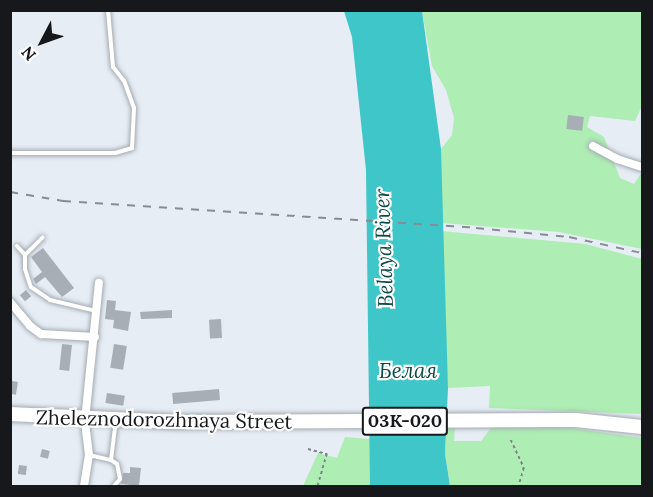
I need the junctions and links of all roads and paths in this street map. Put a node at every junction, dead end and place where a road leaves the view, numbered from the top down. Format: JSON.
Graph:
{"nodes":[{"id":1,"x":108,"y":10,"type":"edge"},
{"id":2,"x":593,"y":146,"type":"dead end"},
{"id":3,"x":10,"y":153,"type":"edge"},
{"id":4,"x":642,"y":166,"type":"edge"},
{"id":5,"x":43,"y":237,"type":"dead end"},
{"id":6,"x":17,"y":246,"type":"dead end"},
{"id":7,"x":25,"y":255,"type":"junction"},
{"id":8,"x":99,"y":283,"type":"dead end"},
{"id":9,"x":10,"y":302,"type":"edge"},
{"id":10,"x":97,"y":311,"type":"junction"},
{"id":11,"x":95,"y":337,"type":"junction"},
{"id":12,"x":10,"y":414,"type":"edge"},
{"id":13,"x":116,"y":418,"type":"junction"},
{"id":14,"x":85,"y":420,"type":"junction"},
{"id":15,"x":642,"y":428,"type":"edge"},
{"id":16,"x":511,"y":440,"type":"dead end"},
{"id":17,"x":308,"y":449,"type":"dead end"},
{"id":18,"x":89,"y":454,"type":"junction"},
{"id":19,"x":111,"y":460,"type":"junction"},
{"id":20,"x":87,"y":485,"type":"edge"},
{"id":21,"x":114,"y":486,"type":"edge"},
{"id":22,"x":318,"y":486,"type":"edge"},
{"id":23,"x":519,"y":486,"type":"edge"}],
"edges":[{"from":1,"to":3,"type":"lane"},
{"from":2,"to":4,"type":"street"},
{"from":5,"to":7,"type":"lane"},
{"from":6,"to":7,"type":"lane"},
{"from":7,"to":10,"type":"lane"},
{"from":8,"to":10,"type":"street"},
{"from":9,"to":11,"type":"street"},
{"from":10,"to":11,"type":"street"},
{"from":11,"to":14,"type":"street"},
{"from":12,"to":14,"type":"main road","name":"Zheleznodorozhnaya Street","number":"03К-020"},
{"from":13,"to":14,"type":"main road","name":"Zheleznodorozhnaya Street","number":"03К-020"},
{"from":13,"to":15,"type":"main road","name":"Zheleznodorozhnaya Street","number":"03К-020"},
{"from":13,"to":19,"type":"lane"},
{"from":14,"to":18,"type":"street"},
{"from":16,"to":23,"type":"path"},
{"from":17,"to":22,"type":"path"},
{"from":18,"to":19,"type":"lane"},
{"from":18,"to":20,"type":"street"},
{"from":19,"to":21,"type":"lane"}]}
